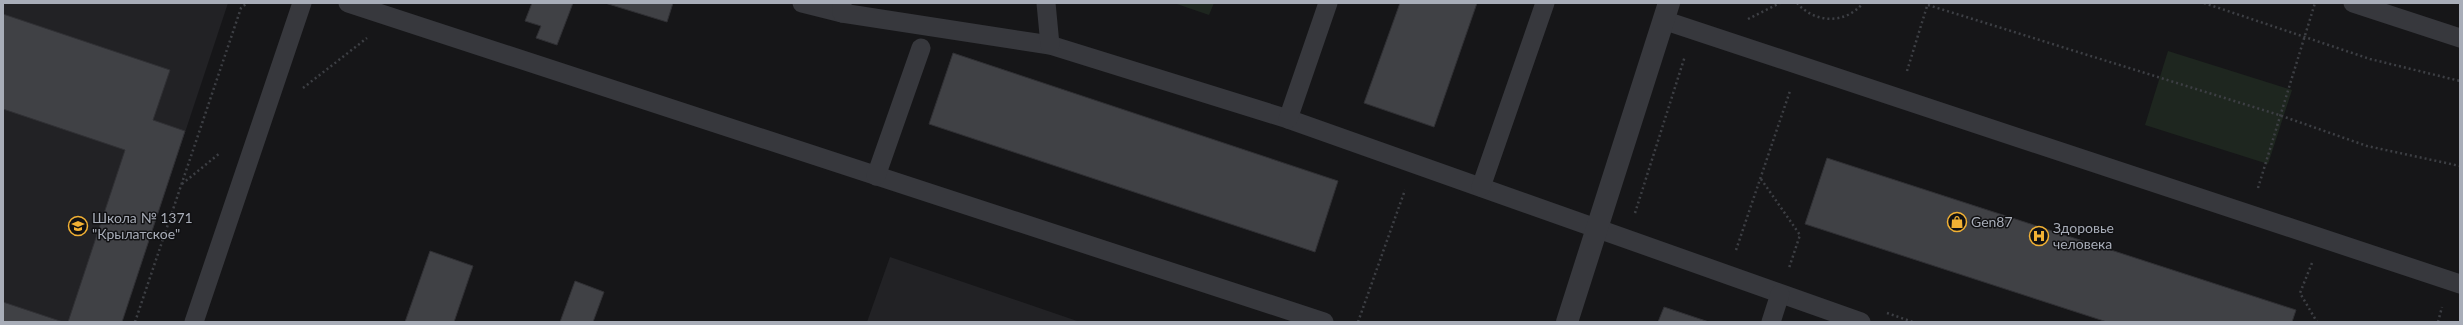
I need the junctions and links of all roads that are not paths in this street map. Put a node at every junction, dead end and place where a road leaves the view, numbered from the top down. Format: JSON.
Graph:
{"nodes":[{"id":1,"x":302,"y":3,"type":"edge"},
{"id":2,"x":348,"y":3,"type":"edge"},
{"id":3,"x":802,"y":3,"type":"edge"},
{"id":4,"x":1046,"y":3,"type":"edge"},
{"id":5,"x":1328,"y":3,"type":"edge"},
{"id":6,"x":1546,"y":3,"type":"edge"},
{"id":7,"x":2354,"y":3,"type":"edge"},
{"id":8,"x":842,"y":8,"type":"edge"},
{"id":9,"x":1666,"y":11,"type":"edge"},
{"id":10,"x":2460,"y":38,"type":"edge"},
{"id":11,"x":1050,"y":46,"type":"junction"},
{"id":12,"x":921,"y":48,"type":"dead end"},
{"id":13,"x":1288,"y":119,"type":"junction"},
{"id":14,"x":876,"y":176,"type":"junction"},
{"id":15,"x":1481,"y":187,"type":"junction"},
{"id":16,"x":1598,"y":229,"type":"junction"},
{"id":17,"x":2460,"y":284,"type":"edge"},
{"id":18,"x":1780,"y":294,"type":"junction"},
{"id":19,"x":194,"y":322,"type":"edge"},
{"id":20,"x":1324,"y":322,"type":"edge"},
{"id":21,"x":1567,"y":322,"type":"edge"},
{"id":22,"x":1770,"y":322,"type":"edge"},
{"id":23,"x":1861,"y":322,"type":"edge"}],
"edges":[{"from":1,"to":19,"type":"lane"},
{"from":2,"to":14,"type":"lane"},
{"from":3,"to":8,"type":"lane"},
{"from":4,"to":11,"type":"lane"},
{"from":5,"to":13,"type":"lane"},
{"from":6,"to":15,"type":"lane"},
{"from":7,"to":10,"type":"lane"},
{"from":8,"to":11,"type":"lane"},
{"from":9,"to":16,"type":"street"},
{"from":9,"to":17,"type":"lane"},
{"from":11,"to":13,"type":"lane"},
{"from":12,"to":14,"type":"lane"},
{"from":13,"to":15,"type":"lane"},
{"from":14,"to":20,"type":"lane"},
{"from":15,"to":16,"type":"lane"},
{"from":16,"to":18,"type":"lane"},
{"from":16,"to":21,"type":"street"},
{"from":18,"to":22,"type":"lane"},
{"from":18,"to":23,"type":"lane"}]}
